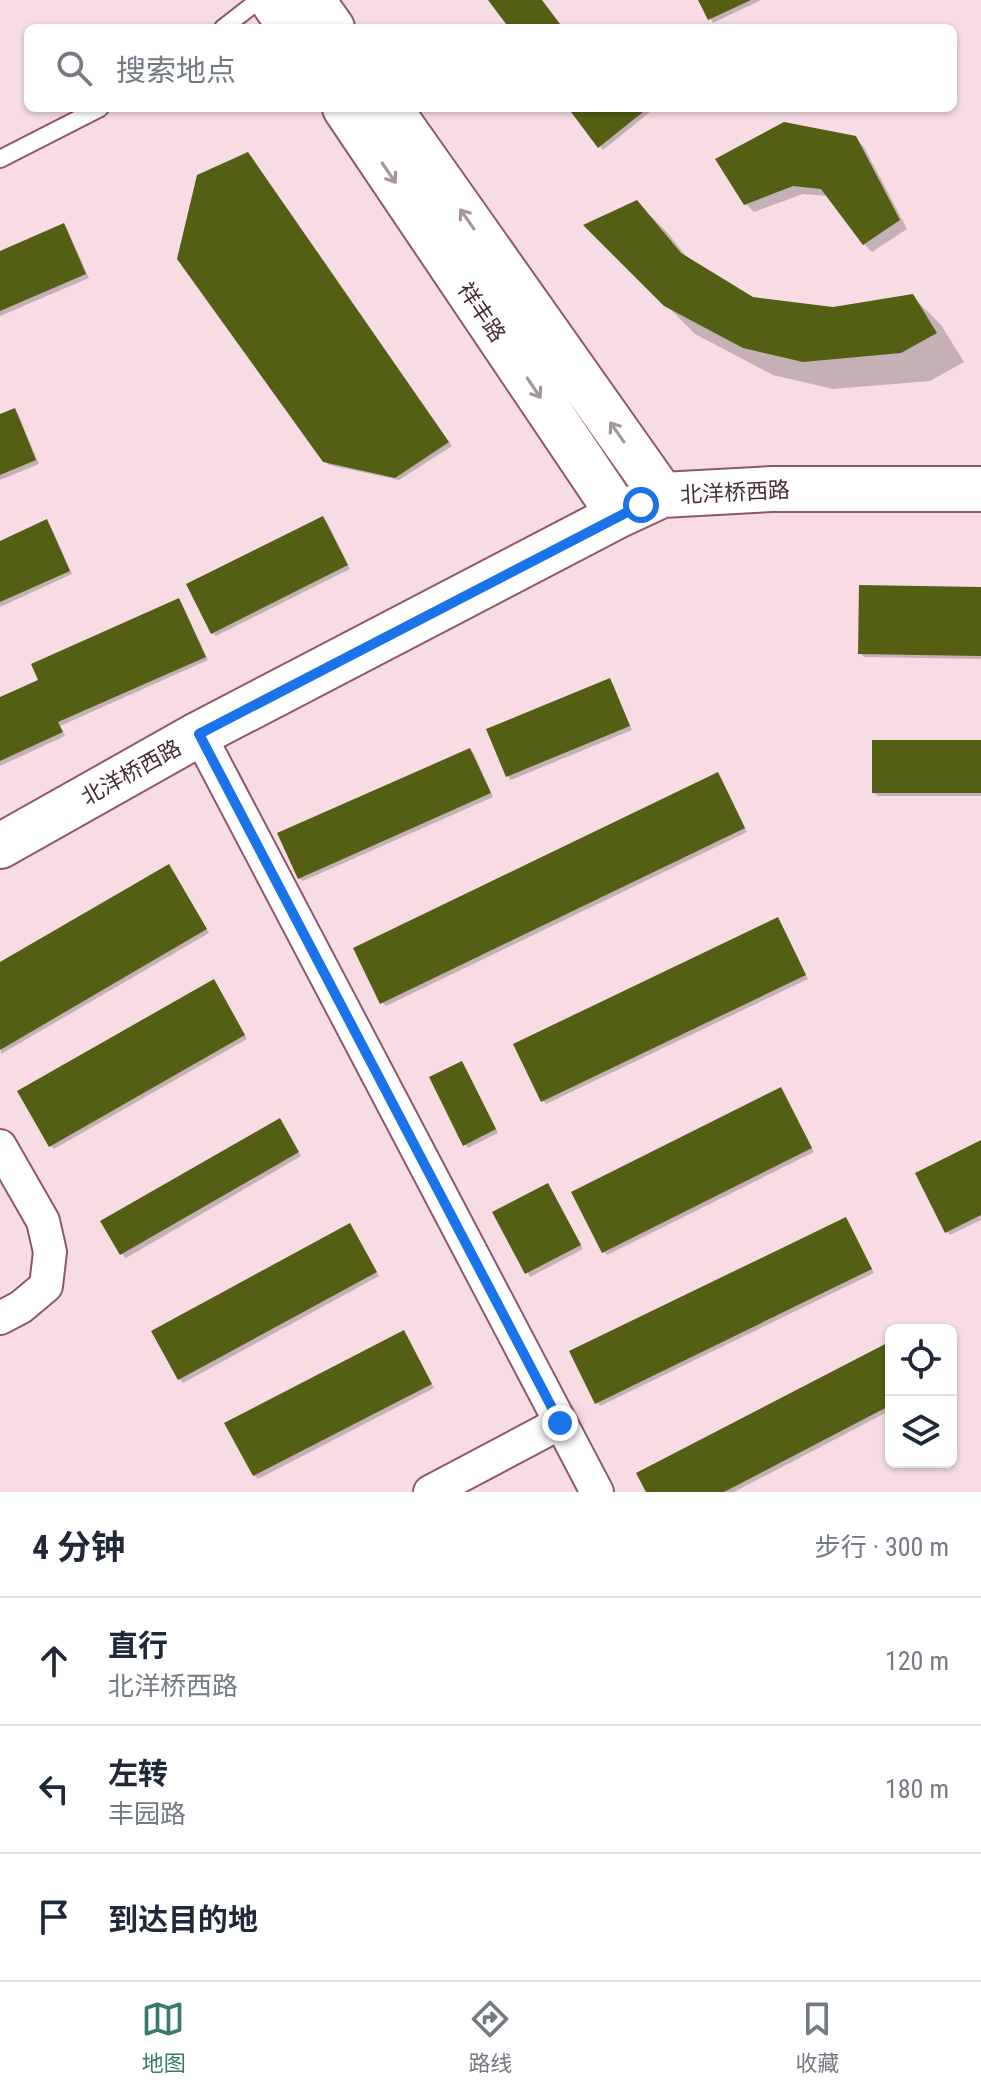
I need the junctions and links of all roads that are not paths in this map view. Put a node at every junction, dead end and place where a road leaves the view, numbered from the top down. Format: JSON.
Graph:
{"nodes":[{"id":1,"x":259,"y":0,"type":"edge"},
{"id":2,"x":272,"y":0,"type":"edge"},
{"id":3,"x":312,"y":0,"type":"edge"},
{"id":4,"x":228,"y":24,"type":"edge"},
{"id":5,"x":288,"y":24,"type":"edge"},
{"id":6,"x":329,"y":24,"type":"edge"},
{"id":7,"x":92,"y":112,"type":"edge"},
{"id":8,"x":348,"y":112,"type":"edge"},
{"id":9,"x":392,"y":112,"type":"edge"},
{"id":10,"x":0,"y":159,"type":"edge"},
{"id":11,"x":981,"y":489,"type":"edge"},
{"id":12,"x":662,"y":495,"type":"junction"},
{"id":13,"x":619,"y":515,"type":"junction"},
{"id":14,"x":199,"y":734,"type":"junction"},
{"id":15,"x":0,"y":846,"type":"edge"},
{"id":16,"x":0,"y":1146,"type":"edge"},
{"id":17,"x":0,"y":1318,"type":"edge"},
{"id":18,"x":560,"y":1423,"type":"junction"},
{"id":19,"x":430,"y":1492,"type":"edge"},
{"id":20,"x":597,"y":1492,"type":"edge"}],
"edges":[{"from":1,"to":4,"type":"lane"},
{"from":2,"to":5,"type":"main road"},
{"from":3,"to":6,"type":"main road"},
{"from":7,"to":10,"type":"lane"},
{"from":8,"to":13,"type":"main road","name":"祥丰路","one_way":true},
{"from":12,"to":9,"type":"main road","name":"祥丰路","one_way":true},
{"from":11,"to":12,"type":"main road","name":"北洋桥西路"},
{"from":12,"to":13,"type":"main road","name":"北洋桥西路"},
{"from":13,"to":14,"type":"main road","name":"北洋桥西路"},
{"from":14,"to":15,"type":"main road","name":"北洋桥西路"},
{"from":14,"to":18,"type":"street"},
{"from":16,"to":17,"type":"street"},
{"from":18,"to":19,"type":"street"},
{"from":18,"to":20,"type":"street"}]}
